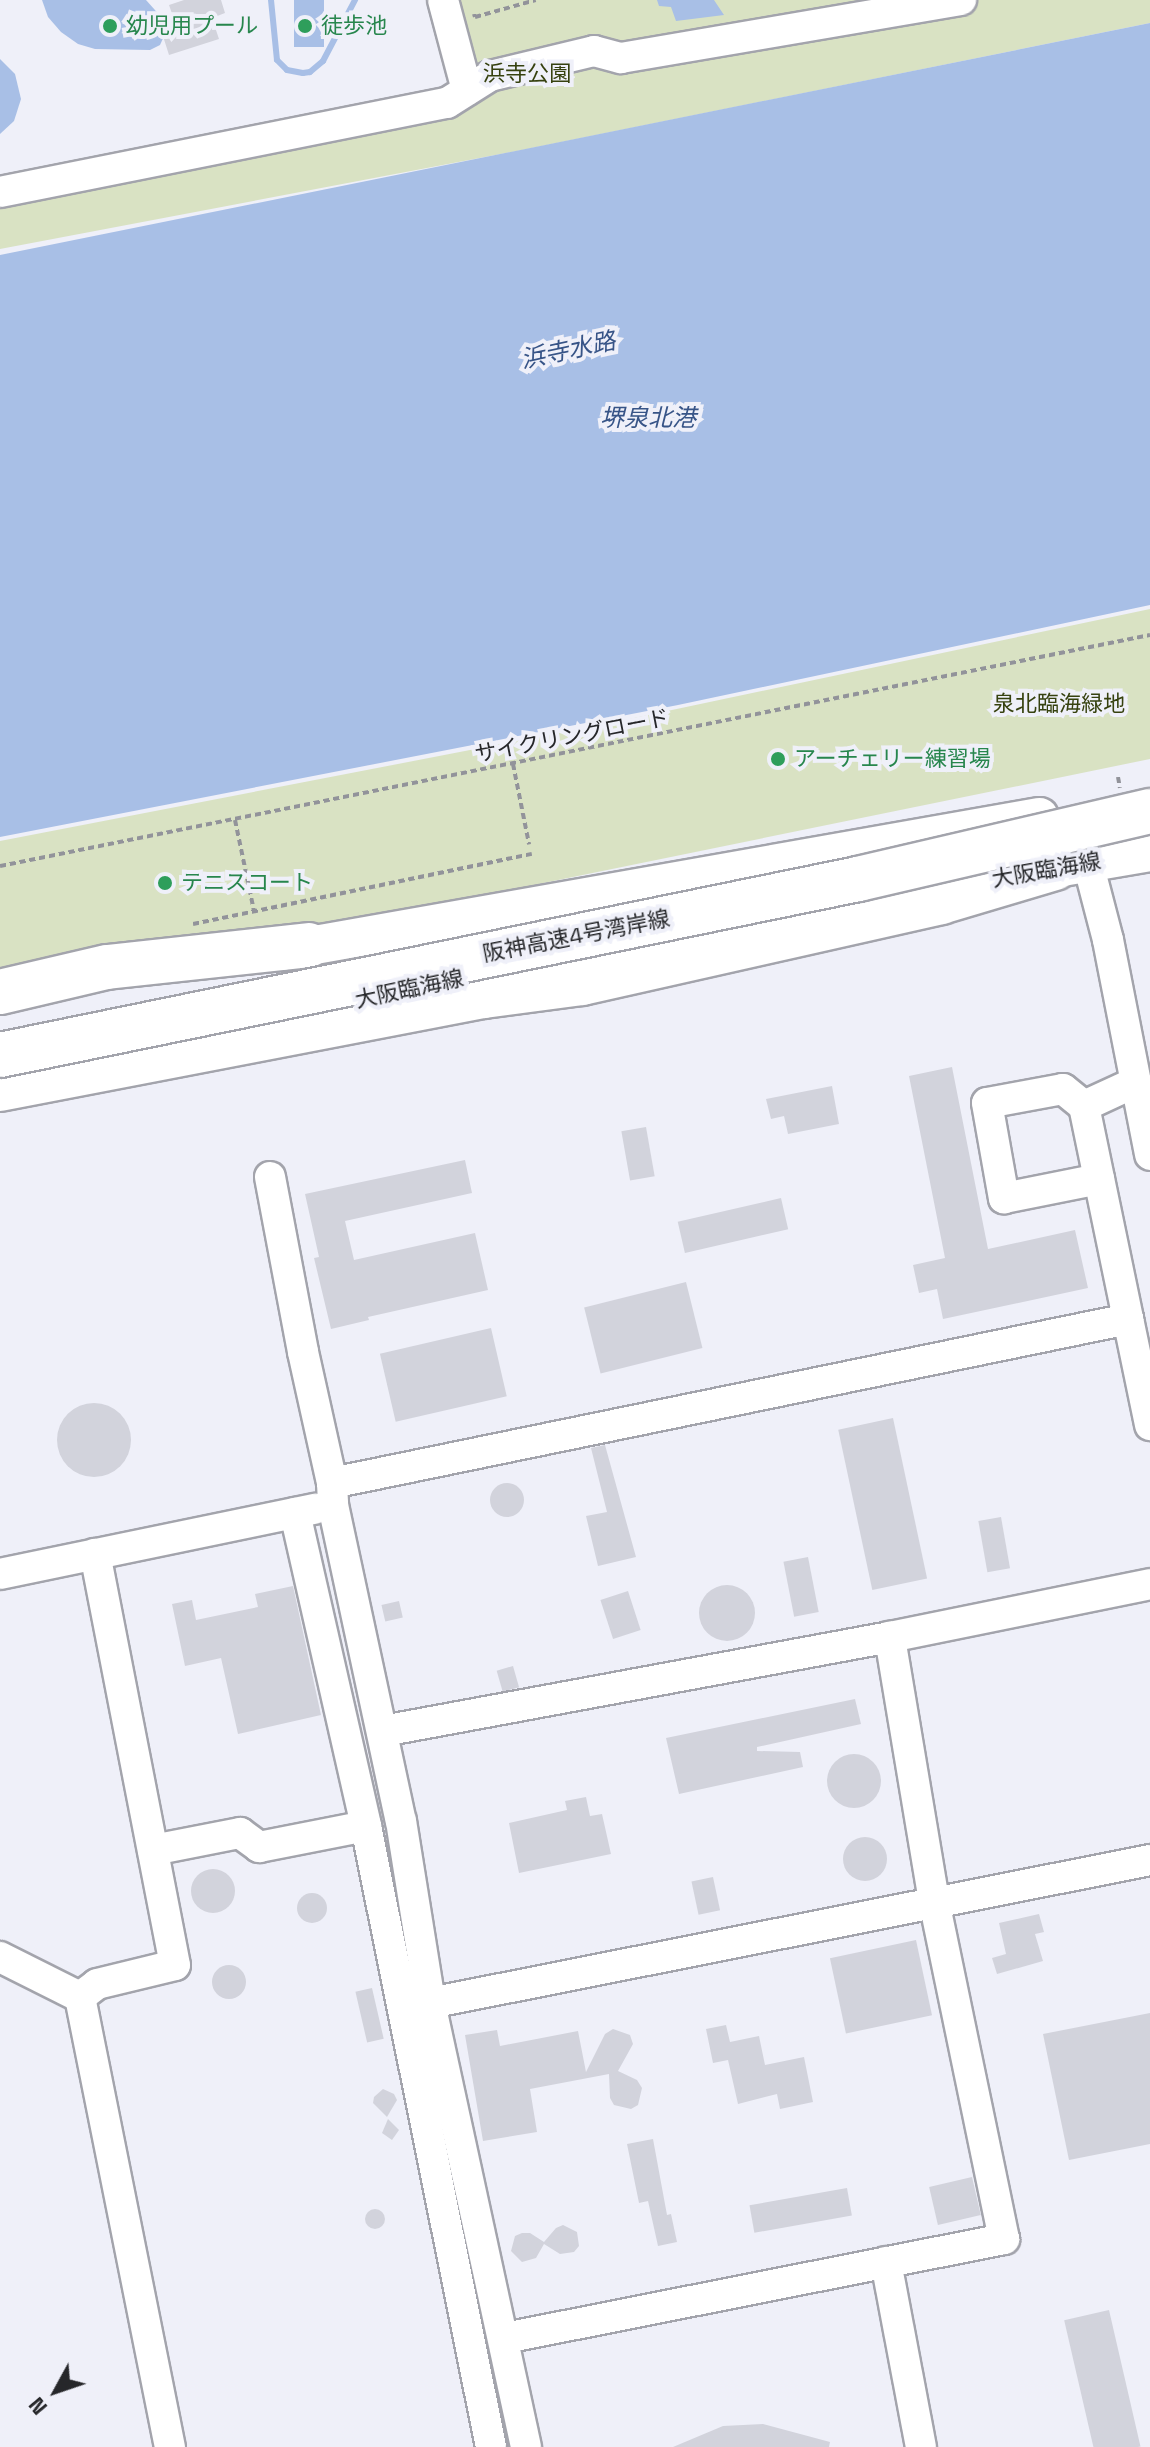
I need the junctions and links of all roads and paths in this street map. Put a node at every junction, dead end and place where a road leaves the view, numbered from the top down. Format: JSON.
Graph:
{"nodes":[{"id":1,"x":443,"y":0,"type":"edge"},
{"id":2,"x":536,"y":0,"type":"edge"},
{"id":3,"x":961,"y":0,"type":"edge"},
{"id":4,"x":517,"y":3,"type":"edge"},
{"id":5,"x":472,"y":9,"type":"dead end"},
{"id":6,"x":467,"y":90,"type":"junction"},
{"id":7,"x":0,"y":192,"type":"edge"},
{"id":8,"x":1150,"y":635,"type":"edge"},
{"id":9,"x":513,"y":764,"type":"junction"},
{"id":10,"x":1150,"y":781,"type":"edge"},
{"id":11,"x":1150,"y":795,"type":"edge"},
{"id":12,"x":1150,"y":811,"type":"edge"},
{"id":13,"x":1150,"y":817,"type":"edge"},
{"id":14,"x":235,"y":820,"type":"junction"},
{"id":15,"x":1078,"y":842,"type":"junction"},
{"id":16,"x":529,"y":844,"type":"dead end"},
{"id":17,"x":1150,"y":852,"type":"edge"},
{"id":18,"x":532,"y":854,"type":"dead end"},
{"id":19,"x":0,"y":866,"type":"edge"},
{"id":20,"x":254,"y":911,"type":"junction"},
{"id":21,"x":179,"y":926,"type":"dead end"},
{"id":22,"x":309,"y":945,"type":"junction"},
{"id":23,"x":0,"y":992,"type":"edge"},
{"id":24,"x":0,"y":1009,"type":"edge"},
{"id":25,"x":0,"y":1025,"type":"edge"},
{"id":26,"x":0,"y":1055,"type":"edge"},
{"id":27,"x":0,"y":1073,"type":"edge"},
{"id":28,"x":1136,"y":1082,"type":"junction"},
{"id":29,"x":0,"y":1089,"type":"edge"},
{"id":30,"x":1084,"y":1106,"type":"junction"},
{"id":31,"x":1150,"y":1155,"type":"edge"},
{"id":32,"x":270,"y":1177,"type":"dead end"},
{"id":33,"x":1099,"y":1179,"type":"junction"},
{"id":34,"x":1128,"y":1319,"type":"junction"},
{"id":35,"x":1150,"y":1425,"type":"edge"},
{"id":36,"x":332,"y":1494,"type":"junction"},
{"id":37,"x":295,"y":1513,"type":"junction"},
{"id":38,"x":95,"y":1554,"type":"junction"},
{"id":39,"x":0,"y":1574,"type":"edge"},
{"id":40,"x":1150,"y":1584,"type":"edge"},
{"id":41,"x":890,"y":1637,"type":"junction"},
{"id":42,"x":383,"y":1731,"type":"junction"},
{"id":43,"x":366,"y":1826,"type":"junction"},
{"id":44,"x":153,"y":1850,"type":"junction"},
{"id":45,"x":1150,"y":1860,"type":"edge"},
{"id":46,"x":934,"y":1901,"type":"junction"},
{"id":47,"x":0,"y":1957,"type":"edge"},
{"id":48,"x":80,"y":1997,"type":"junction"},
{"id":49,"x":430,"y":2003,"type":"junction"},
{"id":50,"x":886,"y":2262,"type":"junction"},
{"id":51,"x":505,"y":2338,"type":"junction"},
{"id":52,"x":170,"y":2447,"type":"edge"},
{"id":53,"x":491,"y":2447,"type":"edge"},
{"id":54,"x":526,"y":2447,"type":"edge"},
{"id":55,"x":921,"y":2447,"type":"edge"}],
"edges":[{"from":1,"to":6,"type":"lane"},
{"from":2,"to":4,"type":"path"},
{"from":3,"to":6,"type":"lane"},
{"from":4,"to":5,"type":"path"},
{"from":6,"to":7,"type":"lane"},
{"from":8,"to":9,"type":"path","name":"サイクリングロード"},
{"from":9,"to":14,"type":"path","name":"サイクリングロード"},
{"from":9,"to":16,"type":"path"},
{"from":10,"to":25,"type":"highway","name":"阪神高速4号湾岸線"},
{"from":11,"to":15,"type":"main road","name":"大阪臨海線"},
{"from":12,"to":15,"type":"highway","name":"阪神高速4号湾岸線","bridge":true},
{"from":13,"to":15,"type":"highway","bridge":true},
{"from":14,"to":19,"type":"path","name":"サイクリングロード"},
{"from":14,"to":20,"type":"path"},
{"from":15,"to":17,"type":"main road","name":"大阪臨海線"},
{"from":15,"to":22,"type":"main road","name":"大阪臨海線"},
{"from":15,"to":26,"type":"highway","name":"阪神高速4号湾岸線","bridge":true},
{"from":15,"to":27,"type":"main road","name":"大阪臨海線"},
{"from":15,"to":28,"type":"lane"},
{"from":15,"to":29,"type":"highway"},
{"from":18,"to":20,"type":"path"},
{"from":20,"to":21,"type":"path"},
{"from":22,"to":23,"type":"highway"},
{"from":22,"to":24,"type":"main road","name":"大阪臨海線"},
{"from":28,"to":30,"type":"lane"},
{"from":28,"to":31,"type":"lane"},
{"from":30,"to":33,"type":"lane"},
{"from":30,"to":33,"type":"lane"},
{"from":32,"to":36,"type":"lane"},
{"from":33,"to":34,"type":"lane"},
{"from":34,"to":35,"type":"lane"},
{"from":34,"to":36,"type":"lane"},
{"from":36,"to":37,"type":"lane"},
{"from":36,"to":42,"type":"lane"},
{"from":37,"to":38,"type":"lane"},
{"from":37,"to":43,"type":"lane"},
{"from":38,"to":39,"type":"lane"},
{"from":38,"to":44,"type":"lane"},
{"from":40,"to":41,"type":"lane"},
{"from":41,"to":42,"type":"lane"},
{"from":41,"to":46,"type":"lane"},
{"from":42,"to":49,"type":"lane"},
{"from":43,"to":44,"type":"lane"},
{"from":43,"to":53,"type":"lane"},
{"from":44,"to":48,"type":"lane"},
{"from":45,"to":46,"type":"lane"},
{"from":46,"to":49,"type":"lane"},
{"from":46,"to":50,"type":"lane"},
{"from":47,"to":48,"type":"lane"},
{"from":48,"to":52,"type":"lane"},
{"from":49,"to":51,"type":"lane"},
{"from":50,"to":51,"type":"lane"},
{"from":50,"to":55,"type":"lane"},
{"from":51,"to":54,"type":"lane"}]}
